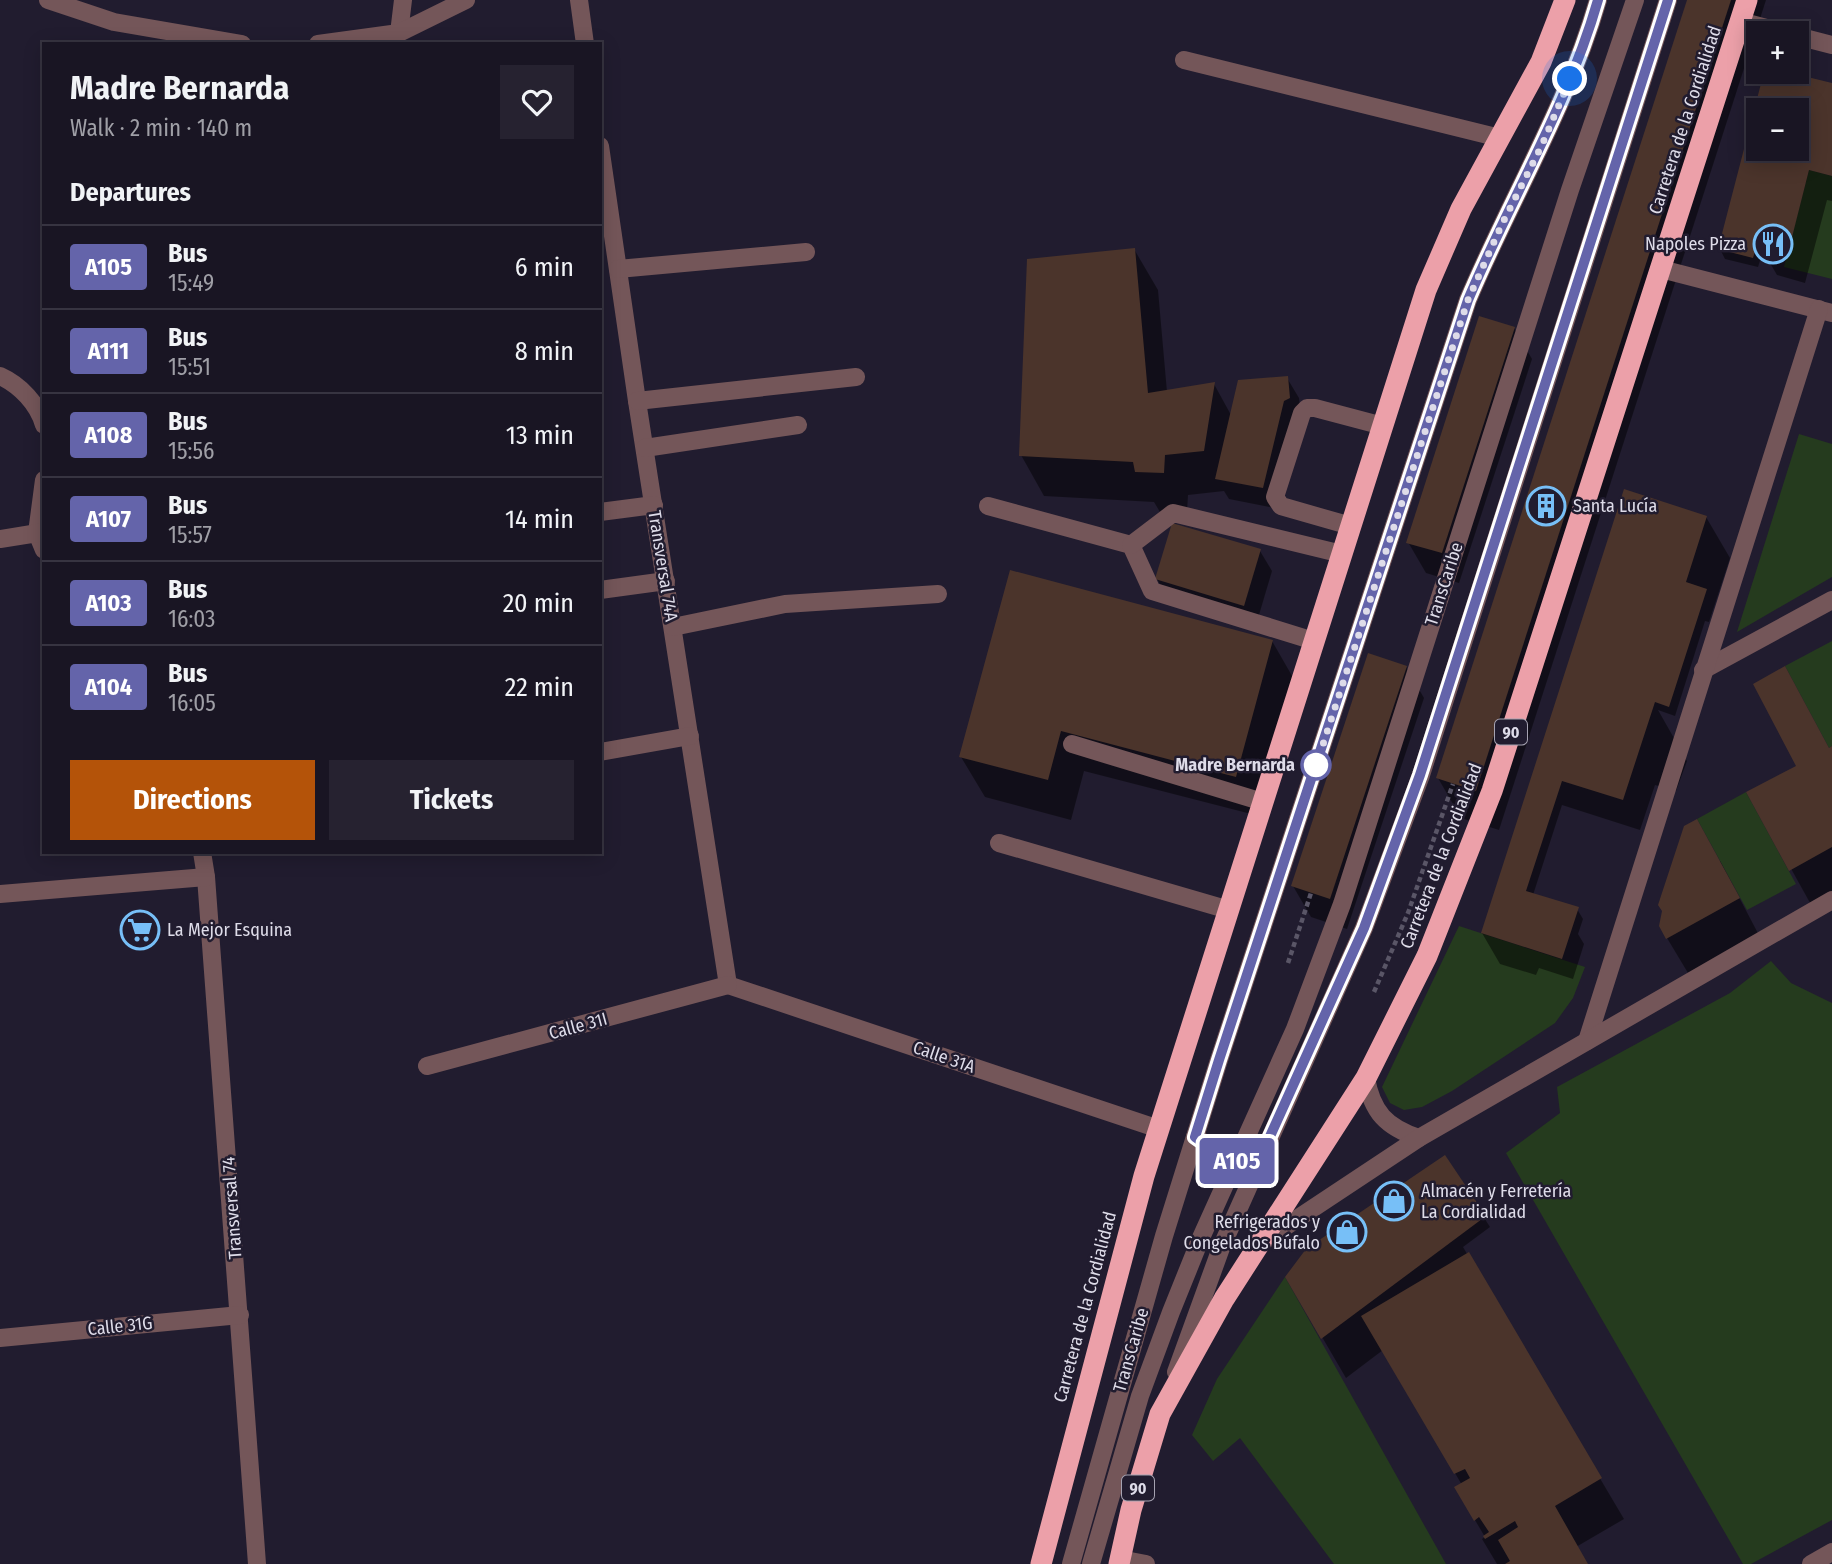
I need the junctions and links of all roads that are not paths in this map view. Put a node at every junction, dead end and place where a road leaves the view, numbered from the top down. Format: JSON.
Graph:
{"nodes":[{"id":1,"x":48,"y":0,"type":"edge"},
{"id":2,"x":403,"y":0,"type":"edge"},
{"id":3,"x":466,"y":0,"type":"edge"},
{"id":4,"x":579,"y":0,"type":"edge"},
{"id":5,"x":1565,"y":0,"type":"edge"},
{"id":6,"x":1598,"y":0,"type":"edge"},
{"id":7,"x":1634,"y":0,"type":"edge"},
{"id":8,"x":1668,"y":0,"type":"edge"},
{"id":9,"x":1747,"y":0,"type":"edge"},
{"id":10,"x":1740,"y":21,"type":"junction"},
{"id":11,"x":1746,"y":23,"type":"edge"},
{"id":12,"x":399,"y":33,"type":"junction"},
{"id":13,"x":1809,"y":39,"type":"edge"},
{"id":14,"x":230,"y":42,"type":"edge"},
{"id":15,"x":333,"y":42,"type":"edge"},
{"id":16,"x":585,"y":42,"type":"edge"},
{"id":17,"x":1832,"y":45,"type":"edge"},
{"id":18,"x":1184,"y":60,"type":"dead end"},
{"id":19,"x":1500,"y":138,"type":"junction"},
{"id":20,"x":602,"y":160,"type":"edge"},
{"id":21,"x":807,"y":252,"type":"dead end"},
{"id":22,"x":618,"y":269,"type":"junction"},
{"id":23,"x":1661,"y":270,"type":"junction"},
{"id":24,"x":1825,"y":311,"type":"edge"},
{"id":25,"x":0,"y":376,"type":"edge"},
{"id":26,"x":856,"y":377,"type":"dead end"},
{"id":27,"x":637,"y":401,"type":"junction"},
{"id":28,"x":42,"y":417,"type":"edge"},
{"id":29,"x":798,"y":425,"type":"dead end"},
{"id":30,"x":1383,"y":426,"type":"junction"},
{"id":31,"x":645,"y":448,"type":"junction"},
{"id":32,"x":654,"y":505,"type":"junction"},
{"id":33,"x":42,"y":506,"type":"edge"},
{"id":34,"x":988,"y":506,"type":"dead end"},
{"id":35,"x":602,"y":512,"type":"edge"},
{"id":36,"x":1351,"y":526,"type":"junction"},
{"id":37,"x":40,"y":533,"type":"edge"},
{"id":38,"x":0,"y":539,"type":"edge"},
{"id":39,"x":1131,"y":545,"type":"junction"},
{"id":40,"x":1342,"y":554,"type":"junction"},
{"id":41,"x":666,"y":581,"type":"junction"},
{"id":42,"x":602,"y":590,"type":"edge"},
{"id":43,"x":938,"y":594,"type":"dead end"},
{"id":44,"x":1832,"y":600,"type":"edge"},
{"id":45,"x":673,"y":627,"type":"junction"},
{"id":46,"x":1314,"y":642,"type":"junction"},
{"id":47,"x":1703,"y":670,"type":"junction"},
{"id":48,"x":690,"y":736,"type":"junction"},
{"id":49,"x":1072,"y":744,"type":"dead end"},
{"id":50,"x":602,"y":752,"type":"edge"},
{"id":51,"x":1263,"y":802,"type":"junction"},
{"id":52,"x":999,"y":843,"type":"dead end"},
{"id":53,"x":202,"y":854,"type":"edge"},
{"id":54,"x":206,"y":877,"type":"junction"},
{"id":55,"x":0,"y":894,"type":"edge"},
{"id":56,"x":1832,"y":900,"type":"edge"},
{"id":57,"x":1229,"y":910,"type":"junction"},
{"id":58,"x":728,"y":985,"type":"junction"},
{"id":59,"x":1587,"y":1041,"type":"junction"},
{"id":60,"x":427,"y":1066,"type":"dead end"},
{"id":61,"x":1366,"y":1078,"type":"junction"},
{"id":62,"x":1159,"y":1129,"type":"junction"},
{"id":63,"x":1195,"y":1137,"type":"junction"},
{"id":64,"x":1419,"y":1138,"type":"junction"},
{"id":65,"x":1236,"y":1161,"type":"junction"},
{"id":66,"x":1258,"y":1163,"type":"junction"},
{"id":67,"x":1261,"y":1242,"type":"junction"},
{"id":68,"x":240,"y":1315,"type":"junction"},
{"id":69,"x":0,"y":1338,"type":"edge"},
{"id":70,"x":1160,"y":1414,"type":"junction"},
{"id":71,"x":1832,"y":1552,"type":"edge"},
{"id":72,"x":1119,"y":1562,"type":"edge"},
{"id":73,"x":257,"y":1564,"type":"edge"},
{"id":74,"x":1041,"y":1564,"type":"edge"},
{"id":75,"x":1071,"y":1564,"type":"edge"},
{"id":76,"x":1091,"y":1564,"type":"edge"},
{"id":77,"x":1146,"y":1564,"type":"edge"},
{"id":78,"x":1811,"y":1564,"type":"edge"}],
"edges":[{"from":1,"to":14,"type":"street"},
{"from":2,"to":12,"type":"street"},
{"from":3,"to":12,"type":"street"},
{"from":4,"to":16,"type":"street"},
{"from":5,"to":19,"type":"highway","name":"Carretera de la Cordialidad"},
{"from":6,"to":63,"type":"street","name":"TransCaribe"},
{"from":7,"to":65,"type":"street","name":"TransCaribe"},
{"from":8,"to":66,"type":"street","name":"TransCaribe"},
{"from":9,"to":10,"type":"highway","name":"Carretera de la Cordialidad","number":"90"},
{"from":10,"to":11,"type":"street"},
{"from":10,"to":23,"type":"highway","name":"Carretera de la Cordialidad","number":"90"},
{"from":12,"to":15,"type":"street"},
{"from":13,"to":17,"type":"street"},
{"from":18,"to":19,"type":"street"},
{"from":19,"to":30,"type":"highway","name":"Carretera de la Cordialidad"},
{"from":20,"to":22,"type":"street","name":"Transversal 74A"},
{"from":21,"to":22,"type":"street"},
{"from":22,"to":27,"type":"street","name":"Transversal 74A"},
{"from":23,"to":24,"type":"street"},
{"from":23,"to":61,"type":"highway","name":"Carretera de la Cordialidad","number":"90"},
{"from":24,"to":47,"type":"street"},
{"from":25,"to":28,"type":"street"},
{"from":26,"to":27,"type":"street"},
{"from":27,"to":31,"type":"street","name":"Transversal 74A"},
{"from":29,"to":31,"type":"street"},
{"from":30,"to":36,"type":"highway","name":"Carretera de la Cordialidad"},
{"from":30,"to":36,"type":"street"},
{"from":31,"to":32,"type":"street","name":"Transversal 74A"},
{"from":32,"to":35,"type":"street"},
{"from":32,"to":41,"type":"street","name":"Transversal 74A"},
{"from":33,"to":37,"type":"street"},
{"from":34,"to":39,"type":"street"},
{"from":36,"to":40,"type":"highway","name":"Carretera de la Cordialidad"},
{"from":37,"to":38,"type":"street"},
{"from":39,"to":40,"type":"street"},
{"from":39,"to":46,"type":"street"},
{"from":40,"to":46,"type":"highway","name":"Carretera de la Cordialidad"},
{"from":41,"to":42,"type":"street"},
{"from":41,"to":45,"type":"street","name":"Transversal 74A"},
{"from":43,"to":45,"type":"street"},
{"from":44,"to":47,"type":"street"},
{"from":45,"to":48,"type":"street","name":"Transversal 74A"},
{"from":46,"to":51,"type":"highway","name":"Carretera de la Cordialidad"},
{"from":47,"to":59,"type":"street"},
{"from":48,"to":50,"type":"street"},
{"from":48,"to":58,"type":"street","name":"Transversal 74A"},
{"from":49,"to":51,"type":"street"},
{"from":51,"to":57,"type":"highway","name":"Carretera de la Cordialidad"},
{"from":52,"to":57,"type":"street"},
{"from":53,"to":54,"type":"street","name":"Transversal 74"},
{"from":54,"to":55,"type":"street"},
{"from":54,"to":68,"type":"street","name":"Transversal 74"},
{"from":56,"to":59,"type":"street"},
{"from":57,"to":62,"type":"highway","name":"Carretera de la Cordialidad"},
{"from":58,"to":60,"type":"street","name":"Calle 31I"},
{"from":58,"to":62,"type":"street","name":"Calle 31A"},
{"from":59,"to":64,"type":"street"},
{"from":61,"to":64,"type":"street"},
{"from":61,"to":67,"type":"highway","name":"Carretera de la Cordialidad","number":"90"},
{"from":62,"to":74,"type":"highway","name":"Carretera de la Cordialidad"},
{"from":63,"to":65,"type":"street"},
{"from":63,"to":75,"type":"street","name":"TransCaribe"},
{"from":64,"to":67,"type":"street"},
{"from":65,"to":66,"type":"street"},
{"from":65,"to":76,"type":"street","name":"TransCaribe"},
{"from":66,"to":70,"type":"street","name":"TransCaribe"},
{"from":67,"to":70,"type":"highway","name":"Carretera de la Cordialidad","number":"90"},
{"from":68,"to":69,"type":"street","name":"Calle 31G"},
{"from":68,"to":73,"type":"street","name":"Transversal 74"},
{"from":70,"to":72,"type":"highway","name":"Carretera de la Cordialidad","number":"90"},
{"from":71,"to":78,"type":"street"},
{"from":72,"to":77,"type":"street"}]}
